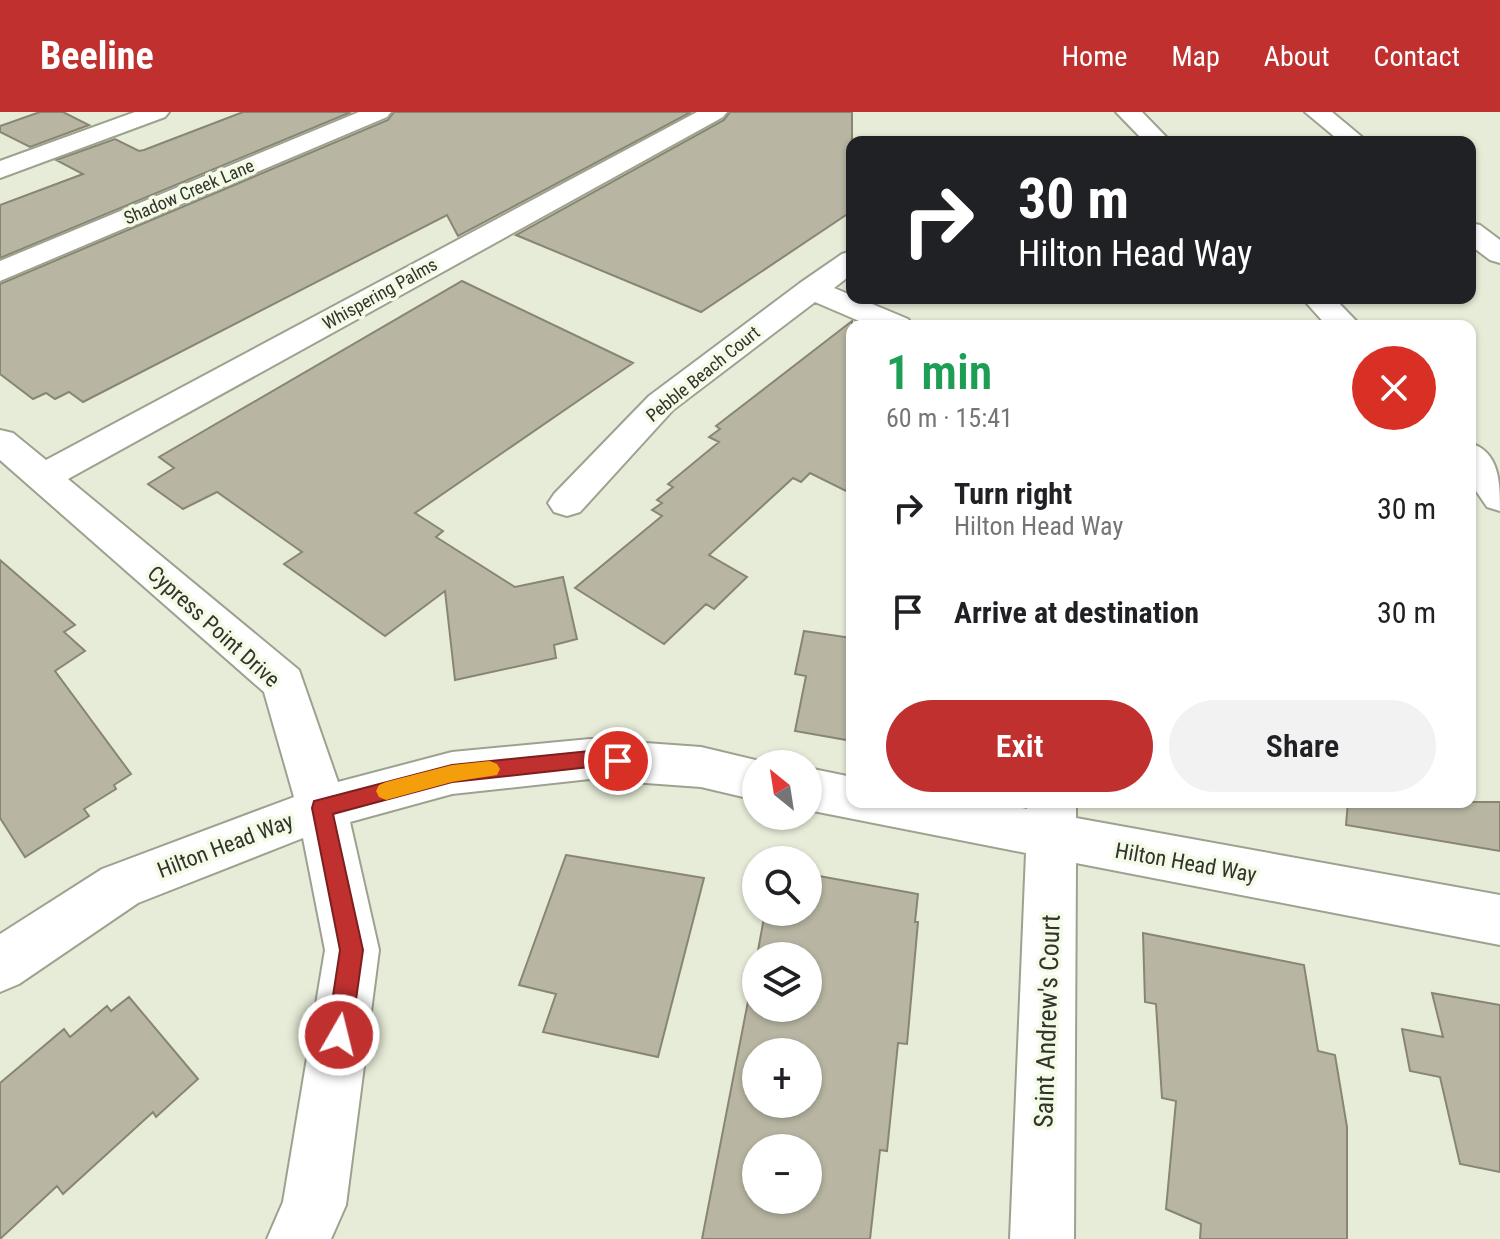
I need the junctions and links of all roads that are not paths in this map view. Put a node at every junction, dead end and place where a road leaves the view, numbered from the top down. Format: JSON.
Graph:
{"nodes":[{"id":1,"x":157,"y":112,"type":"edge"},
{"id":2,"x":379,"y":112,"type":"edge"},
{"id":3,"x":715,"y":112,"type":"edge"},
{"id":4,"x":1128,"y":112,"type":"edge"},
{"id":5,"x":1317,"y":112,"type":"edge"},
{"id":6,"x":1153,"y":136,"type":"edge"},
{"id":7,"x":1348,"y":136,"type":"edge"},
{"id":8,"x":0,"y":170,"type":"edge"},
{"id":9,"x":1476,"y":236,"type":"edge"},
{"id":10,"x":1500,"y":254,"type":"edge"},
{"id":11,"x":846,"y":264,"type":"edge"},
{"id":12,"x":0,"y":272,"type":"edge"},
{"id":13,"x":811,"y":289,"type":"junction"},
{"id":14,"x":1323,"y":304,"type":"edge"},
{"id":15,"x":883,"y":320,"type":"edge"},
{"id":16,"x":1339,"y":320,"type":"edge"},
{"id":17,"x":0,"y":441,"type":"edge"},
{"id":18,"x":1476,"y":464,"type":"edge"},
{"id":19,"x":44,"y":477,"type":"junction"},
{"id":20,"x":1500,"y":498,"type":"edge"},
{"id":21,"x":567,"y":503,"type":"dead end"},
{"id":22,"x":742,"y":776,"type":"edge"},
{"id":23,"x":822,"y":792,"type":"edge"},
{"id":24,"x":846,"y":797,"type":"edge"},
{"id":25,"x":322,"y":808,"type":"junction"},
{"id":26,"x":933,"y":808,"type":"edge"},
{"id":27,"x":1052,"y":820,"type":"edge"},
{"id":28,"x":1500,"y":920,"type":"edge"},
{"id":29,"x":0,"y":965,"type":"edge"},
{"id":30,"x":299,"y":1239,"type":"edge"},
{"id":31,"x":1042,"y":1239,"type":"edge"}],
"edges":[{"from":1,"to":8,"type":"street"},
{"from":2,"to":12,"type":"street","name":"Shadow Creek Lane"},
{"from":3,"to":19,"type":"street","name":"Whispering Palms"},
{"from":4,"to":6,"type":"street"},
{"from":5,"to":7,"type":"street"},
{"from":9,"to":10,"type":"street"},
{"from":11,"to":13,"type":"street","name":"Pebble Beach Court"},
{"from":13,"to":15,"type":"street"},
{"from":13,"to":21,"type":"street","name":"Pebble Beach Court"},
{"from":14,"to":16,"type":"street"},
{"from":17,"to":19,"type":"street"},
{"from":18,"to":20,"type":"street"},
{"from":19,"to":25,"type":"street","name":"Cypress Point Drive"},
{"from":22,"to":25,"type":"street","name":"Hilton Head Way"},
{"from":23,"to":24,"type":"street"},
{"from":25,"to":29,"type":"street","name":"Hilton Head Way"},
{"from":25,"to":30,"type":"street","name":"Cypress Point Drive"},
{"from":26,"to":27,"type":"street","name":"Hilton Head Way"},
{"from":27,"to":28,"type":"street","name":"Hilton Head Way"},
{"from":27,"to":31,"type":"street","name":"Saint Andrew's Court"}]}
